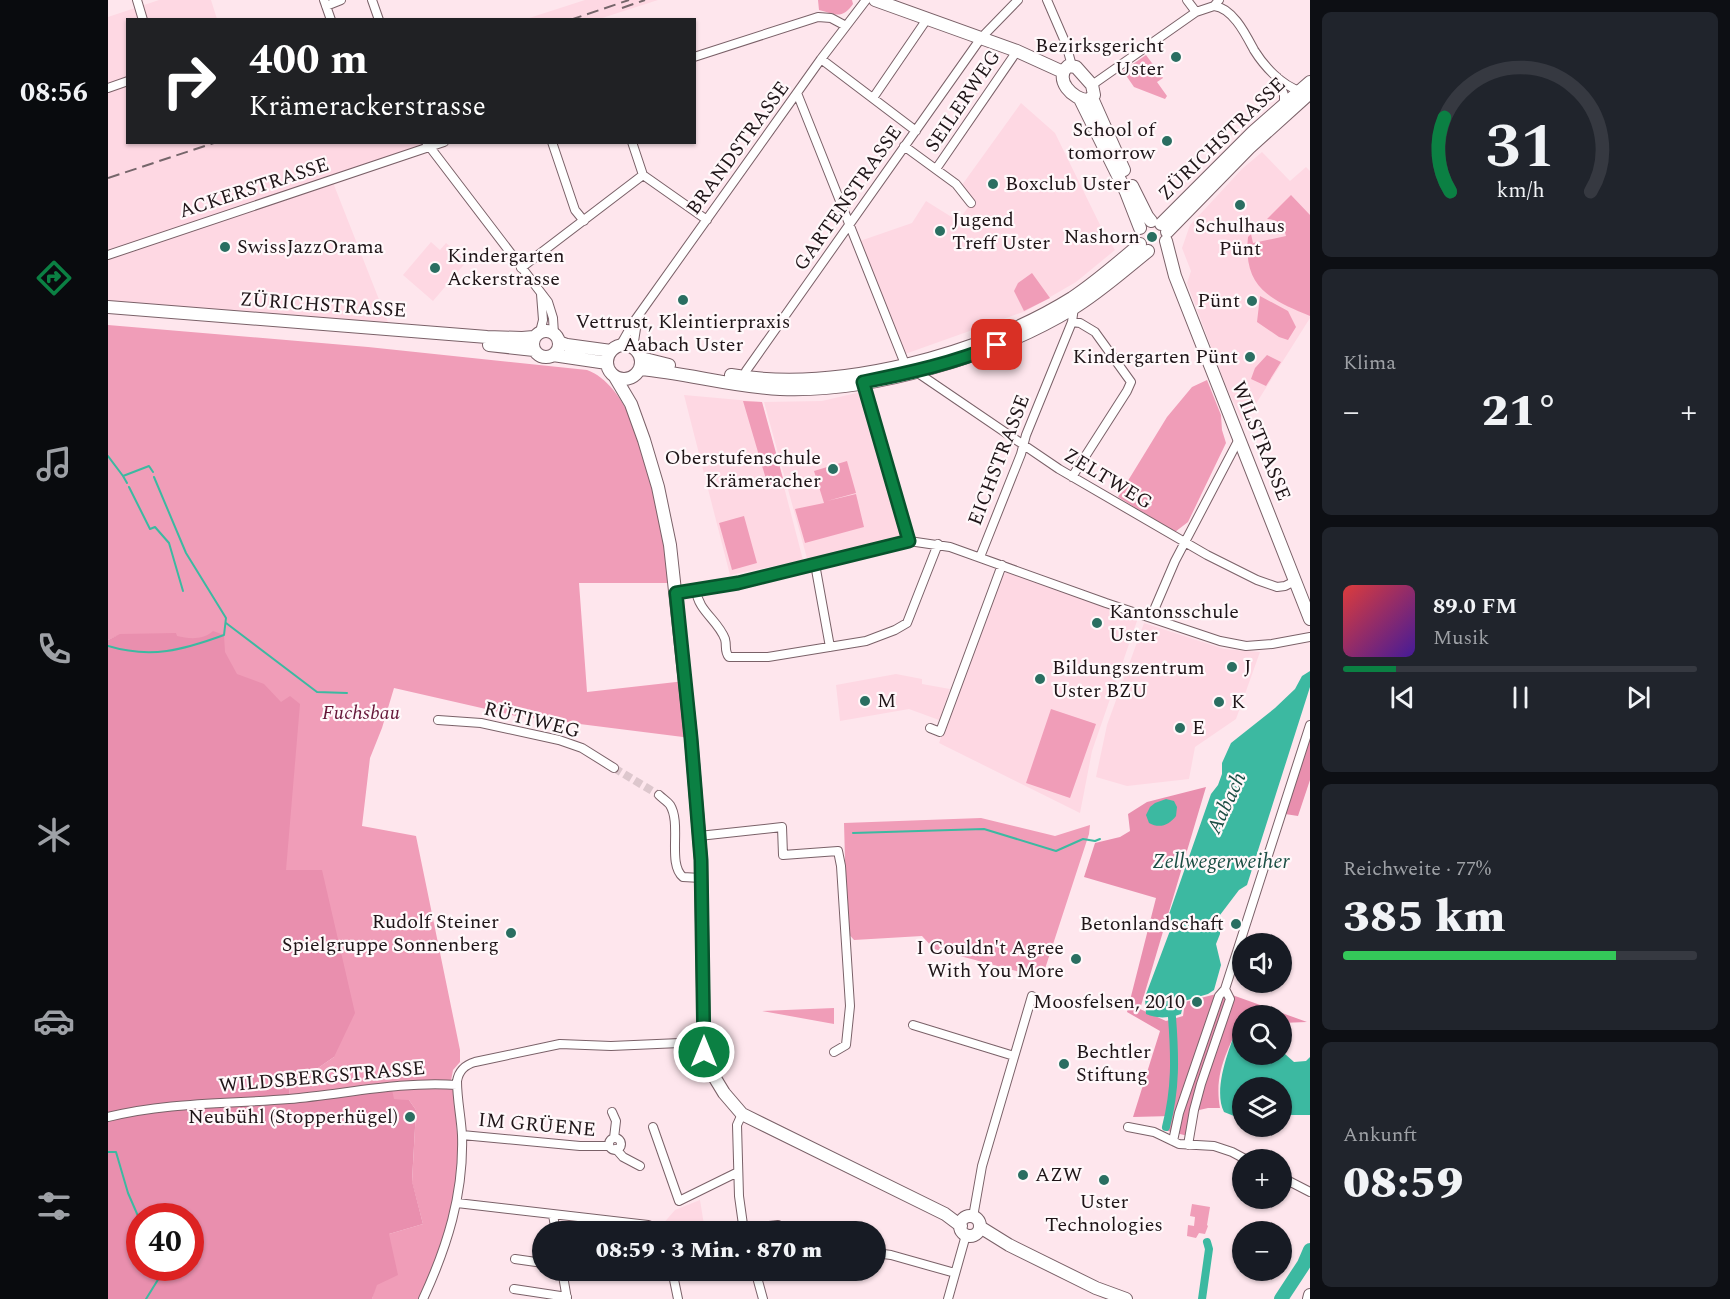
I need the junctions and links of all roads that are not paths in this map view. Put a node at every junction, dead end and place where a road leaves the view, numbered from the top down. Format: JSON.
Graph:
{"nodes":[{"id":1,"x":137,"y":0,"type":"edge"},
{"id":2,"x":341,"y":0,"type":"edge"},
{"id":3,"x":372,"y":0,"type":"edge"},
{"id":4,"x":866,"y":0,"type":"edge"},
{"id":5,"x":874,"y":0,"type":"edge"},
{"id":6,"x":1018,"y":0,"type":"edge"},
{"id":7,"x":1047,"y":0,"type":"edge"},
{"id":8,"x":1187,"y":0,"type":"edge"},
{"id":9,"x":325,"y":3,"type":"edge"},
{"id":10,"x":1217,"y":3,"type":"edge"},
{"id":11,"x":1196,"y":12,"type":"junction"},
{"id":12,"x":142,"y":18,"type":"edge"},
{"id":13,"x":330,"y":18,"type":"edge"},
{"id":14,"x":378,"y":18,"type":"edge"},
{"id":15,"x":927,"y":19,"type":"junction"},
{"id":16,"x":846,"y":26,"type":"junction"},
{"id":17,"x":981,"y":38,"type":"junction"},
{"id":18,"x":1017,"y":51,"type":"junction"},
{"id":19,"x":696,"y":56,"type":"edge"},
{"id":20,"x":821,"y":59,"type":"junction"},
{"id":21,"x":1067,"y":69,"type":"junction"},
{"id":22,"x":1277,"y":77,"type":"junction"},
{"id":23,"x":126,"y":82,"type":"edge"},
{"id":24,"x":1310,"y":82,"type":"edge"},
{"id":25,"x":108,"y":88,"type":"edge"},
{"id":26,"x":1305,"y":92,"type":"edge"},
{"id":27,"x":797,"y":93,"type":"junction"},
{"id":28,"x":1088,"y":94,"type":"junction"},
{"id":29,"x":873,"y":98,"type":"junction"},
{"id":30,"x":1284,"y":104,"type":"junction"},
{"id":31,"x":916,"y":131,"type":"junction"},
{"id":32,"x":553,"y":144,"type":"edge"},
{"id":33,"x":633,"y":144,"type":"edge"},
{"id":34,"x":428,"y":145,"type":"edge"},
{"id":35,"x":904,"y":146,"type":"junction"},
{"id":36,"x":936,"y":169,"type":"junction"},
{"id":37,"x":643,"y":175,"type":"junction"},
{"id":38,"x":971,"y":203,"type":"dead end"},
{"id":39,"x":707,"y":220,"type":"junction"},
{"id":40,"x":584,"y":221,"type":"junction"},
{"id":41,"x":849,"y":224,"type":"junction"},
{"id":42,"x":1157,"y":229,"type":"junction"},
{"id":43,"x":1147,"y":249,"type":"junction"},
{"id":44,"x":108,"y":255,"type":"edge"},
{"id":45,"x":521,"y":268,"type":"junction"},
{"id":46,"x":1175,"y":276,"type":"junction"},
{"id":47,"x":541,"y":294,"type":"junction"},
{"id":48,"x":108,"y":307,"type":"edge"},
{"id":49,"x":108,"y":315,"type":"edge"},
{"id":50,"x":1073,"y":316,"type":"junction"},
{"id":51,"x":639,"y":317,"type":"junction"},
{"id":52,"x":556,"y":338,"type":"junction"},
{"id":53,"x":536,"y":340,"type":"junction"},
{"id":54,"x":615,"y":348,"type":"junction"},
{"id":55,"x":553,"y":355,"type":"junction"},
{"id":56,"x":607,"y":363,"type":"junction"},
{"id":57,"x":636,"y":363,"type":"junction"},
{"id":58,"x":910,"y":368,"type":"junction"},
{"id":59,"x":615,"y":377,"type":"junction"},
{"id":60,"x":745,"y":378,"type":"junction"},
{"id":61,"x":863,"y":382,"type":"junction"},
{"id":62,"x":630,"y":404,"type":"junction"},
{"id":63,"x":1239,"y":440,"type":"junction"},
{"id":64,"x":1023,"y":446,"type":"junction"},
{"id":65,"x":1072,"y":477,"type":"junction"},
{"id":66,"x":909,"y":541,"type":"junction"},
{"id":67,"x":1185,"y":542,"type":"junction"},
{"id":68,"x":938,"y":544,"type":"junction"},
{"id":69,"x":980,"y":557,"type":"junction"},
{"id":70,"x":815,"y":564,"type":"junction"},
{"id":71,"x":1002,"y":565,"type":"junction"},
{"id":72,"x":1295,"y":581,"type":"junction"},
{"id":73,"x":696,"y":590,"type":"junction"},
{"id":74,"x":676,"y":593,"type":"junction"},
{"id":75,"x":1151,"y":617,"type":"junction"},
{"id":76,"x":1310,"y":619,"type":"edge"},
{"id":77,"x":1310,"y":637,"type":"edge"},
{"id":78,"x":830,"y":647,"type":"junction"},
{"id":79,"x":438,"y":720,"type":"dead end"},
{"id":80,"x":1310,"y":725,"type":"edge"},
{"id":81,"x":930,"y":728,"type":"dead end"},
{"id":82,"x":614,"y":768,"type":"tunnel mouth"},
{"id":83,"x":659,"y":795,"type":"tunnel mouth"},
{"id":84,"x":699,"y":836,"type":"junction"},
{"id":85,"x":701,"y":878,"type":"junction"},
{"id":86,"x":1225,"y":989,"type":"junction"},
{"id":87,"x":1032,"y":996,"type":"dead end"},
{"id":88,"x":913,"y":1025,"type":"dead end"},
{"id":89,"x":703,"y":1042,"type":"junction"},
{"id":90,"x":834,"y":1052,"type":"dead end"},
{"id":91,"x":1014,"y":1056,"type":"junction"},
{"id":92,"x":457,"y":1085,"type":"junction"},
{"id":93,"x":612,"y":1112,"type":"dead end"},
{"id":94,"x":742,"y":1114,"type":"junction"},
{"id":95,"x":108,"y":1118,"type":"edge"},
{"id":96,"x":653,"y":1127,"type":"dead end"},
{"id":97,"x":1128,"y":1127,"type":"dead end"},
{"id":98,"x":462,"y":1135,"type":"junction"},
{"id":99,"x":1173,"y":1141,"type":"junction"},
{"id":100,"x":1188,"y":1145,"type":"junction"},
{"id":101,"x":613,"y":1148,"type":"junction"},
{"id":102,"x":1232,"y":1152,"type":"edge"},
{"id":103,"x":640,"y":1166,"type":"dead end"},
{"id":104,"x":738,"y":1172,"type":"junction"},
{"id":105,"x":1292,"y":1183,"type":"edge"},
{"id":106,"x":1310,"y":1192,"type":"edge"},
{"id":107,"x":457,"y":1203,"type":"junction"},
{"id":108,"x":553,"y":1215,"type":"junction"},
{"id":109,"x":554,"y":1221,"type":"edge"},
{"id":110,"x":610,"y":1221,"type":"edge"},
{"id":111,"x":743,"y":1221,"type":"edge"},
{"id":112,"x":970,"y":1226,"type":"junction"},
{"id":113,"x":886,"y":1255,"type":"edge"},
{"id":114,"x":515,"y":1259,"type":"dead end"},
{"id":115,"x":532,"y":1261,"type":"edge"},
{"id":116,"x":955,"y":1273,"type":"junction"},
{"id":117,"x":564,"y":1281,"type":"edge"},
{"id":118,"x":674,"y":1281,"type":"edge"},
{"id":119,"x":758,"y":1281,"type":"edge"},
{"id":120,"x":514,"y":1288,"type":"dead end"},
{"id":121,"x":1310,"y":1295,"type":"edge"},
{"id":122,"x":567,"y":1298,"type":"edge"},
{"id":123,"x":423,"y":1299,"type":"edge"},
{"id":124,"x":678,"y":1299,"type":"edge"},
{"id":125,"x":763,"y":1299,"type":"edge"},
{"id":126,"x":948,"y":1299,"type":"edge"},
{"id":127,"x":1126,"y":1299,"type":"edge"},
{"id":128,"x":1309,"y":1299,"type":"edge"}],
"edges":[{"from":1,"to":12,"type":"street"},
{"from":2,"to":9,"type":"street"},
{"from":3,"to":14,"type":"street"},
{"from":4,"to":16,"type":"street","name":"BRANDSTRASSE"},
{"from":5,"to":15,"type":"main road"},
{"from":6,"to":17,"type":"street","name":"GARTENSTRASSE"},
{"from":7,"to":21,"type":"street"},
{"from":8,"to":11,"type":"street"},
{"from":9,"to":13,"type":"street"},
{"from":10,"to":11,"type":"street"},
{"from":10,"to":22,"type":"street"},
{"from":11,"to":28,"type":"street"},
{"from":15,"to":17,"type":"main road"},
{"from":15,"to":29,"type":"street"},
{"from":16,"to":19,"type":"street"},
{"from":16,"to":20,"type":"street","name":"BRANDSTRASSE"},
{"from":17,"to":18,"type":"main road"},
{"from":17,"to":31,"type":"street","name":"GARTENSTRASSE"},
{"from":18,"to":21,"type":"main road"},
{"from":18,"to":36,"type":"street","name":"SEILERWEG"},
{"from":20,"to":27,"type":"street","name":"BRANDSTRASSE"},
{"from":20,"to":29,"type":"street"},
{"from":21,"to":28,"type":"main road"},
{"from":21,"to":28,"type":"main road"},
{"from":22,"to":26,"type":"street"},
{"from":22,"to":30,"type":"street"},
{"from":23,"to":25,"type":"street"},
{"from":24,"to":26,"type":"main road","name":"ZÜRICHSTRASSE"},
{"from":26,"to":30,"type":"main road","name":"ZÜRICHSTRASSE"},
{"from":26,"to":42,"type":"main road","name":"ZÜRICHSTRASSE"},
{"from":27,"to":39,"type":"street","name":"BRANDSTRASSE"},
{"from":27,"to":41,"type":"street"},
{"from":28,"to":42,"type":"main road"},
{"from":29,"to":31,"type":"street"},
{"from":30,"to":42,"type":"main road","name":"ZÜRICHSTRASSE"},
{"from":31,"to":35,"type":"street","name":"GARTENSTRASSE"},
{"from":32,"to":40,"type":"street"},
{"from":33,"to":37,"type":"street"},
{"from":34,"to":44,"type":"street","name":"ACKERSTRASSE"},
{"from":34,"to":45,"type":"street"},
{"from":35,"to":36,"type":"street"},
{"from":35,"to":41,"type":"street","name":"GARTENSTRASSE"},
{"from":36,"to":38,"type":"street"},
{"from":37,"to":39,"type":"street"},
{"from":37,"to":40,"type":"street"},
{"from":39,"to":51,"type":"street","name":"BRANDSTRASSE"},
{"from":40,"to":45,"type":"street"},
{"from":41,"to":58,"type":"street"},
{"from":41,"to":60,"type":"street","name":"GARTENSTRASSE"},
{"from":42,"to":43,"type":"main road"},
{"from":42,"to":43,"type":"main road"},
{"from":42,"to":46,"type":"main road","name":"WILSTRASSE"},
{"from":43,"to":46,"type":"main road","name":"WILSTRASSE"},
{"from":43,"to":50,"type":"main road"},
{"from":43,"to":58,"type":"main road"},
{"from":45,"to":47,"type":"street"},
{"from":46,"to":63,"type":"main road","name":"WILSTRASSE"},
{"from":47,"to":52,"type":"street"},
{"from":47,"to":53,"type":"street"},
{"from":48,"to":53,"type":"main road","name":"ZÜRICHSTRASSE"},
{"from":49,"to":53,"type":"main road","name":"ZÜRICHSTRASSE"},
{"from":50,"to":58,"type":"main road"},
{"from":50,"to":64,"type":"street","name":"EICHSTRASSE"},
{"from":50,"to":65,"type":"street"},
{"from":51,"to":54,"type":"street","name":"BRANDSTRASSE"},
{"from":51,"to":57,"type":"street","name":"BRANDSTRASSE"},
{"from":52,"to":53,"type":"main road"},
{"from":52,"to":54,"type":"main road"},
{"from":52,"to":55,"type":"main road"},
{"from":53,"to":55,"type":"main road"},
{"from":54,"to":56,"type":"main road"},
{"from":54,"to":57,"type":"main road"},
{"from":55,"to":56,"type":"main road"},
{"from":56,"to":59,"type":"main road"},
{"from":57,"to":59,"type":"main road"},
{"from":57,"to":60,"type":"main road"},
{"from":57,"to":61,"type":"main road"},
{"from":57,"to":62,"type":"main road"},
{"from":58,"to":60,"type":"main road"},
{"from":58,"to":61,"type":"main road"},
{"from":58,"to":64,"type":"street","name":"ZELTWEG"},
{"from":59,"to":62,"type":"main road"},
{"from":61,"to":66,"type":"street"},
{"from":62,"to":74,"type":"main road"},
{"from":63,"to":67,"type":"street"},
{"from":63,"to":72,"type":"main road","name":"WILSTRASSE"},
{"from":64,"to":65,"type":"street","name":"ZELTWEG"},
{"from":64,"to":69,"type":"street","name":"EICHSTRASSE"},
{"from":65,"to":67,"type":"street","name":"ZELTWEG"},
{"from":66,"to":68,"type":"street"},
{"from":66,"to":70,"type":"street"},
{"from":67,"to":72,"type":"street","name":"ZELTWEG"},
{"from":67,"to":75,"type":"street"},
{"from":68,"to":69,"type":"street"},
{"from":68,"to":78,"type":"street"},
{"from":69,"to":71,"type":"street"},
{"from":70,"to":73,"type":"street"},
{"from":70,"to":78,"type":"street"},
{"from":71,"to":75,"type":"street"},
{"from":71,"to":81,"type":"street"},
{"from":72,"to":76,"type":"main road","name":"WILSTRASSE"},
{"from":73,"to":74,"type":"street"},
{"from":73,"to":78,"type":"street"},
{"from":74,"to":84,"type":"main road"},
{"from":75,"to":77,"type":"street"},
{"from":79,"to":82,"type":"street","name":"RÜTIWEG"},
{"from":80,"to":86,"type":"street"},
{"from":83,"to":85,"type":"street"},
{"from":84,"to":85,"type":"main road"},
{"from":84,"to":90,"type":"street"},
{"from":85,"to":89,"type":"main road"},
{"from":86,"to":99,"type":"street"},
{"from":86,"to":100,"type":"street"},
{"from":87,"to":91,"type":"street"},
{"from":88,"to":91,"type":"street"},
{"from":89,"to":92,"type":"street"},
{"from":89,"to":94,"type":"main road"},
{"from":91,"to":112,"type":"street"},
{"from":92,"to":95,"type":"street","name":"WILDSBERGSTRASSE"},
{"from":92,"to":98,"type":"street"},
{"from":93,"to":101,"type":"street","name":"IM GRÜENE"},
{"from":94,"to":104,"type":"street"},
{"from":94,"to":112,"type":"main road"},
{"from":96,"to":104,"type":"street"},
{"from":97,"to":99,"type":"street"},
{"from":98,"to":101,"type":"street","name":"IM GRÜENE"},
{"from":98,"to":107,"type":"street"},
{"from":99,"to":100,"type":"street"},
{"from":100,"to":102,"type":"street"},
{"from":101,"to":103,"type":"street","name":"IM GRÜENE"},
{"from":104,"to":111,"type":"street"},
{"from":105,"to":106,"type":"street"},
{"from":107,"to":108,"type":"street"},
{"from":107,"to":123,"type":"street"},
{"from":108,"to":109,"type":"street"},
{"from":108,"to":110,"type":"street"},
{"from":112,"to":116,"type":"street"},
{"from":112,"to":127,"type":"main road"},
{"from":113,"to":116,"type":"street"},
{"from":114,"to":115,"type":"street"},
{"from":116,"to":126,"type":"street"},
{"from":117,"to":122,"type":"street"},
{"from":118,"to":124,"type":"street"},
{"from":119,"to":125,"type":"street"},
{"from":120,"to":122,"type":"street"},
{"from":121,"to":128,"type":"main road"}]}
